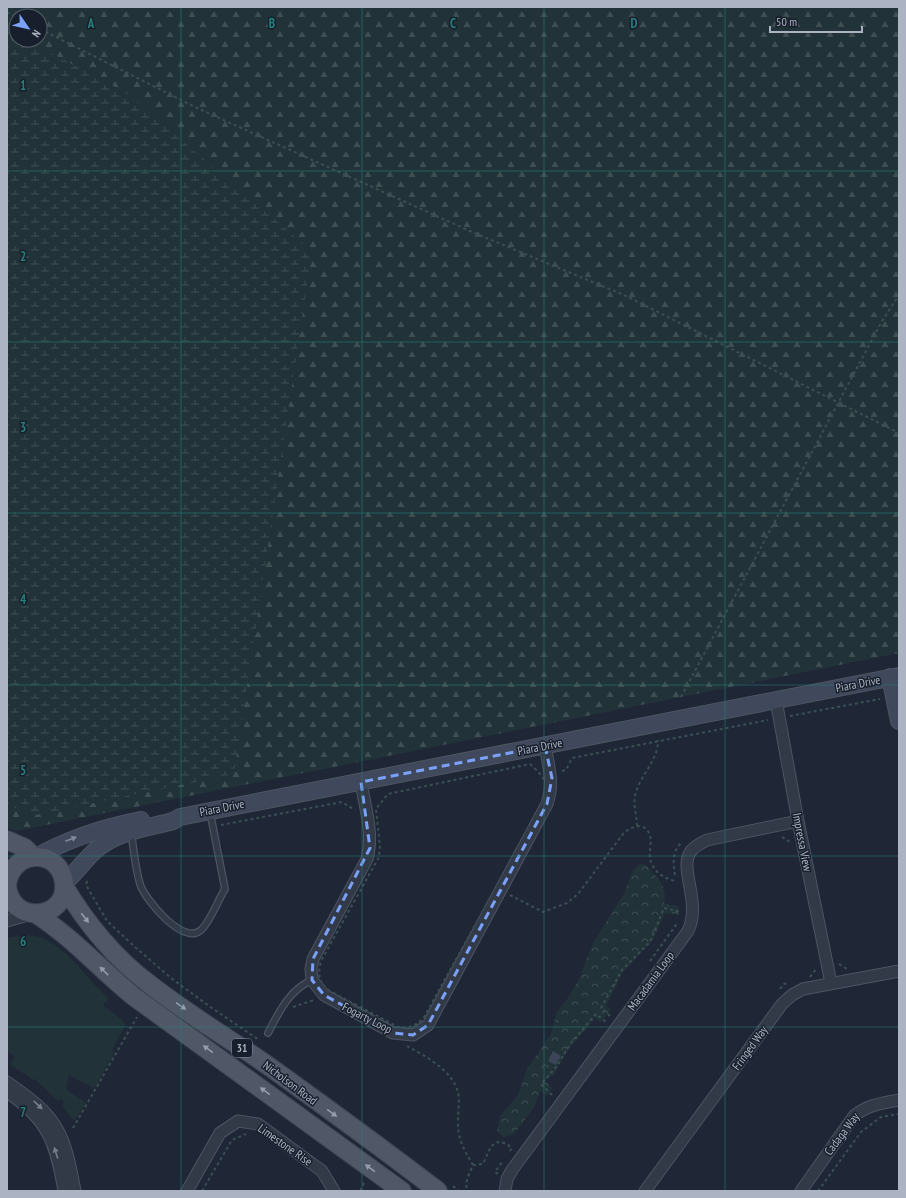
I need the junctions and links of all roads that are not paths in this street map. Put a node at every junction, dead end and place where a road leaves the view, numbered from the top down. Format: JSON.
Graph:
{"nodes":[{"id":1,"x":895,"y":676,"type":"edge"},
{"id":2,"x":776,"y":700,"type":"junction"},
{"id":3,"x":899,"y":721,"type":"edge"},
{"id":4,"x":545,"y":746,"type":"junction"},
{"id":5,"x":360,"y":782,"type":"junction"},
{"id":6,"x":209,"y":811,"type":"junction"},
{"id":7,"x":180,"y":817,"type":"junction"},
{"id":8,"x":798,"y":821,"type":"junction"},
{"id":9,"x":131,"y":832,"type":"junction"},
{"id":10,"x":7,"y":840,"type":"edge"},
{"id":11,"x":35,"y":857,"type":"junction"},
{"id":12,"x":64,"y":884,"type":"junction"},
{"id":13,"x":7,"y":886,"type":"edge"},
{"id":14,"x":34,"y":914,"type":"junction"},
{"id":15,"x":7,"y":921,"type":"edge"},
{"id":16,"x":899,"y":971,"type":"edge"},
{"id":17,"x":312,"y":980,"type":"junction"},
{"id":18,"x":831,"y":983,"type":"junction"},
{"id":19,"x":268,"y":1033,"type":"dead end"},
{"id":20,"x":7,"y":1082,"type":"edge"},
{"id":21,"x":7,"y":1092,"type":"edge"},
{"id":22,"x":899,"y":1100,"type":"edge"},
{"id":23,"x":442,"y":1186,"type":"edge"},
{"id":24,"x":64,"y":1191,"type":"edge"},
{"id":25,"x":75,"y":1191,"type":"edge"},
{"id":26,"x":187,"y":1191,"type":"edge"},
{"id":27,"x":334,"y":1191,"type":"edge"},
{"id":28,"x":402,"y":1191,"type":"edge"},
{"id":29,"x":505,"y":1191,"type":"edge"},
{"id":30,"x":645,"y":1191,"type":"edge"},
{"id":31,"x":801,"y":1191,"type":"edge"}],
"edges":[{"from":1,"to":2,"type":"street","name":"Piara Drive"},
{"from":1,"to":3,"type":"street"},
{"from":2,"to":4,"type":"street","name":"Piara Drive"},
{"from":2,"to":8,"type":"street","name":"Impressa View"},
{"from":4,"to":5,"type":"street","name":"Piara Drive"},
{"from":4,"to":17,"type":"street","name":"Fogarty Loop"},
{"from":5,"to":6,"type":"street","name":"Piara Drive"},
{"from":5,"to":17,"type":"street"},
{"from":6,"to":7,"type":"street","name":"Piara Drive"},
{"from":6,"to":9,"type":"lane"},
{"from":7,"to":9,"type":"street","name":"Piara Drive"},
{"from":11,"to":7,"type":"street","name":"Piara Drive","one_way":true},
{"from":8,"to":18,"type":"street","name":"Impressa View"},
{"from":8,"to":29,"type":"street","name":"Macadamia Loop"},
{"from":9,"to":12,"type":"street","name":"Piara Drive"},
{"from":10,"to":11,"type":"main road","number":"31"},
{"from":11,"to":12,"type":"main road","number":"31"},
{"from":11,"to":13,"type":"main road","number":"31"},
{"from":12,"to":14,"type":"main road"},
{"from":12,"to":23,"type":"main road","name":"Nicholson Road","number":"31","one_way":true},
{"from":13,"to":14,"type":"main road","number":"31"},
{"from":14,"to":15,"type":"street"},
{"from":28,"to":14,"type":"main road","name":"Nicholson Road","number":"31","one_way":true},
{"from":16,"to":18,"type":"street","name":"Fringed Way"},
{"from":17,"to":19,"type":"lane"},
{"from":18,"to":30,"type":"street","name":"Fringed Way"},
{"from":20,"to":25,"type":"street","one_way":true},
{"from":24,"to":21,"type":"street","one_way":true},
{"from":22,"to":31,"type":"street","name":"Cadaga Way"},
{"from":26,"to":27,"type":"street","name":"Limestone Rise"}]}
